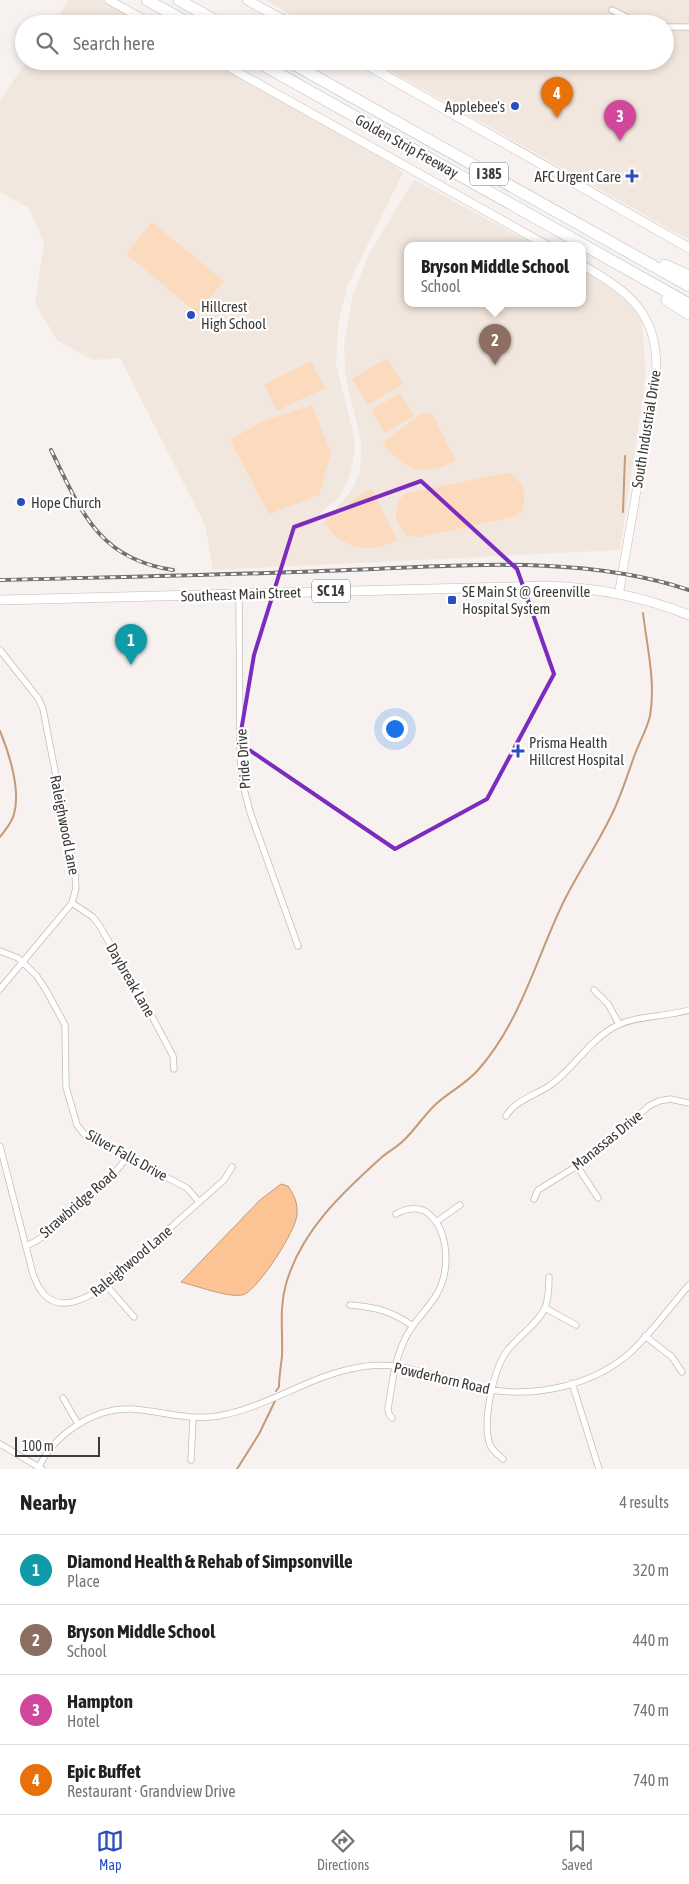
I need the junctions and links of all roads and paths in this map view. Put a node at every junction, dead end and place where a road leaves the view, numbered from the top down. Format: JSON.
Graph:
{"nodes":[{"id":1,"x":110,"y":0,"type":"edge"},
{"id":2,"x":148,"y":0,"type":"edge"},
{"id":3,"x":179,"y":0,"type":"edge"},
{"id":4,"x":248,"y":0,"type":"edge"},
{"id":5,"x":612,"y":10,"type":"dead end"},
{"id":6,"x":136,"y":15,"type":"edge"},
{"id":7,"x":174,"y":15,"type":"edge"},
{"id":8,"x":205,"y":15,"type":"edge"},
{"id":9,"x":275,"y":15,"type":"edge"},
{"id":10,"x":623,"y":15,"type":"edge"},
{"id":11,"x":674,"y":27,"type":"edge"},
{"id":12,"x":689,"y":28,"type":"edge"},
{"id":13,"x":234,"y":70,"type":"edge"},
{"id":14,"x":272,"y":70,"type":"edge"},
{"id":15,"x":304,"y":70,"type":"edge"},
{"id":16,"x":376,"y":70,"type":"edge"},
{"id":17,"x":600,"y":236,"type":"junction"},
{"id":18,"x":541,"y":242,"type":"edge"},
{"id":19,"x":579,"y":242,"type":"edge"},
{"id":20,"x":586,"y":246,"type":"edge"},
{"id":21,"x":689,"y":248,"type":"edge"},
{"id":22,"x":591,"y":249,"type":"junction"},
{"id":23,"x":586,"y":268,"type":"edge"},
{"id":24,"x":689,"y":276,"type":"edge"},
{"id":25,"x":689,"y":286,"type":"edge"},
{"id":26,"x":689,"y":304,"type":"edge"},
{"id":27,"x":689,"y":314,"type":"edge"},
{"id":28,"x":619,"y":593,"type":"junction"},
{"id":29,"x":239,"y":594,"type":"junction"},
{"id":30,"x":0,"y":600,"type":"edge"},
{"id":31,"x":689,"y":615,"type":"edge"},
{"id":32,"x":0,"y":650,"type":"edge"},
{"id":33,"x":72,"y":904,"type":"junction"},
{"id":34,"x":298,"y":946,"type":"dead end"},
{"id":35,"x":0,"y":951,"type":"edge"},
{"id":36,"x":22,"y":962,"type":"junction"},
{"id":37,"x":0,"y":989,"type":"edge"},
{"id":38,"x":594,"y":990,"type":"dead end"},
{"id":39,"x":689,"y":1010,"type":"edge"},
{"id":40,"x":619,"y":1024,"type":"junction"},
{"id":41,"x":174,"y":1068,"type":"dead end"},
{"id":42,"x":689,"y":1103,"type":"edge"},
{"id":43,"x":506,"y":1116,"type":"dead end"},
{"id":44,"x":0,"y":1146,"type":"edge"},
{"id":45,"x":127,"y":1157,"type":"junction"},
{"id":46,"x":577,"y":1166,"type":"junction"},
{"id":47,"x":232,"y":1167,"type":"dead end"},
{"id":48,"x":598,"y":1198,"type":"dead end"},
{"id":49,"x":534,"y":1199,"type":"dead end"},
{"id":50,"x":199,"y":1202,"type":"junction"},
{"id":51,"x":460,"y":1205,"type":"dead end"},
{"id":52,"x":396,"y":1214,"type":"dead end"},
{"id":53,"x":436,"y":1222,"type":"junction"},
{"id":54,"x":26,"y":1246,"type":"junction"},
{"id":55,"x":549,"y":1277,"type":"dead end"},
{"id":56,"x":106,"y":1285,"type":"junction"},
{"id":57,"x":689,"y":1285,"type":"edge"},
{"id":58,"x":350,"y":1305,"type":"dead end"},
{"id":59,"x":545,"y":1308,"type":"junction"},
{"id":60,"x":134,"y":1317,"type":"dead end"},
{"id":61,"x":576,"y":1325,"type":"dead end"},
{"id":62,"x":413,"y":1326,"type":"junction"},
{"id":63,"x":645,"y":1336,"type":"junction"},
{"id":64,"x":395,"y":1366,"type":"junction"},
{"id":65,"x":682,"y":1372,"type":"dead end"},
{"id":66,"x":572,"y":1383,"type":"junction"},
{"id":67,"x":491,"y":1390,"type":"junction"},
{"id":68,"x":63,"y":1398,"type":"dead end"},
{"id":69,"x":193,"y":1418,"type":"junction"},
{"id":70,"x":392,"y":1418,"type":"dead end"},
{"id":71,"x":78,"y":1424,"type":"junction"},
{"id":72,"x":0,"y":1444,"type":"edge"},
{"id":73,"x":503,"y":1459,"type":"dead end"},
{"id":74,"x":192,"y":1460,"type":"dead end"},
{"id":75,"x":40,"y":1468,"type":"edge"},
{"id":76,"x":600,"y":1469,"type":"edge"}],
"edges":[{"from":1,"to":6,"type":"street"},
{"from":2,"to":7,"type":"highway"},
{"from":3,"to":8,"type":"highway"},
{"from":4,"to":9,"type":"main road"},
{"from":5,"to":10,"type":"street"},
{"from":11,"to":12,"type":"street"},
{"from":13,"to":18,"type":"street"},
{"from":14,"to":19,"type":"highway","name":"Golden Strip Freeway","number":"I 385"},
{"from":15,"to":17,"type":"highway","name":"Golden Strip Freeway","number":"I 385"},
{"from":16,"to":21,"type":"main road"},
{"from":17,"to":24,"type":"highway"},
{"from":17,"to":25,"type":"highway","name":"Golden Strip Freeway","number":"I 385"},
{"from":20,"to":22,"type":"highway","name":"Golden Strip Freeway","number":"I 385"},
{"from":22,"to":26,"type":"highway","name":"Golden Strip Freeway","number":"I 385"},
{"from":22,"to":27,"type":"highway"},
{"from":23,"to":28,"type":"street","name":"South Industrial Drive"},
{"from":28,"to":29,"type":"main road","name":"Southeast Main Street","number":"SC 14"},
{"from":28,"to":31,"type":"main road","name":"Southeast Main Street","number":"SC 14"},
{"from":29,"to":30,"type":"main road","name":"Southeast Main Street","number":"SC 14"},
{"from":29,"to":34,"type":"street","name":"Pride Drive"},
{"from":32,"to":33,"type":"street","name":"Raleighwood Lane"},
{"from":33,"to":36,"type":"street"},
{"from":33,"to":41,"type":"street","name":"Daybreak Lane"},
{"from":35,"to":36,"type":"street","name":"Silver Falls Drive"},
{"from":36,"to":37,"type":"street"},
{"from":36,"to":45,"type":"street","name":"Silver Falls Drive"},
{"from":38,"to":40,"type":"street"},
{"from":39,"to":40,"type":"street"},
{"from":40,"to":43,"type":"street"},
{"from":42,"to":46,"type":"street","name":"Manassas Drive"},
{"from":44,"to":54,"type":"street","name":"Raleighwood Lane"},
{"from":45,"to":50,"type":"street","name":"Silver Falls Drive"},
{"from":45,"to":54,"type":"street","name":"Strawbridge Road"},
{"from":46,"to":48,"type":"street"},
{"from":46,"to":49,"type":"street","name":"Manassas Drive"},
{"from":47,"to":50,"type":"street","name":"Raleighwood Lane"},
{"from":50,"to":56,"type":"street","name":"Raleighwood Lane"},
{"from":51,"to":53,"type":"street"},
{"from":52,"to":53,"type":"street"},
{"from":53,"to":62,"type":"street"},
{"from":54,"to":56,"type":"street","name":"Raleighwood Lane"},
{"from":55,"to":59,"type":"street"},
{"from":56,"to":60,"type":"street"},
{"from":57,"to":63,"type":"street","name":"Powderhorn Road"},
{"from":58,"to":62,"type":"street"},
{"from":59,"to":61,"type":"street"},
{"from":59,"to":67,"type":"street"},
{"from":62,"to":64,"type":"street"},
{"from":63,"to":65,"type":"street"},
{"from":63,"to":66,"type":"street","name":"Powderhorn Road"},
{"from":64,"to":67,"type":"street","name":"Powderhorn Road"},
{"from":64,"to":69,"type":"street","name":"Powderhorn Road"},
{"from":64,"to":70,"type":"street"},
{"from":66,"to":67,"type":"street","name":"Powderhorn Road"},
{"from":66,"to":76,"type":"street"},
{"from":67,"to":73,"type":"street"},
{"from":68,"to":71,"type":"street"},
{"from":69,"to":71,"type":"street","name":"Powderhorn Road"},
{"from":69,"to":74,"type":"street"},
{"from":71,"to":75,"type":"street","name":"Powderhorn Road"},
{"from":72,"to":75,"type":"street"}]}
